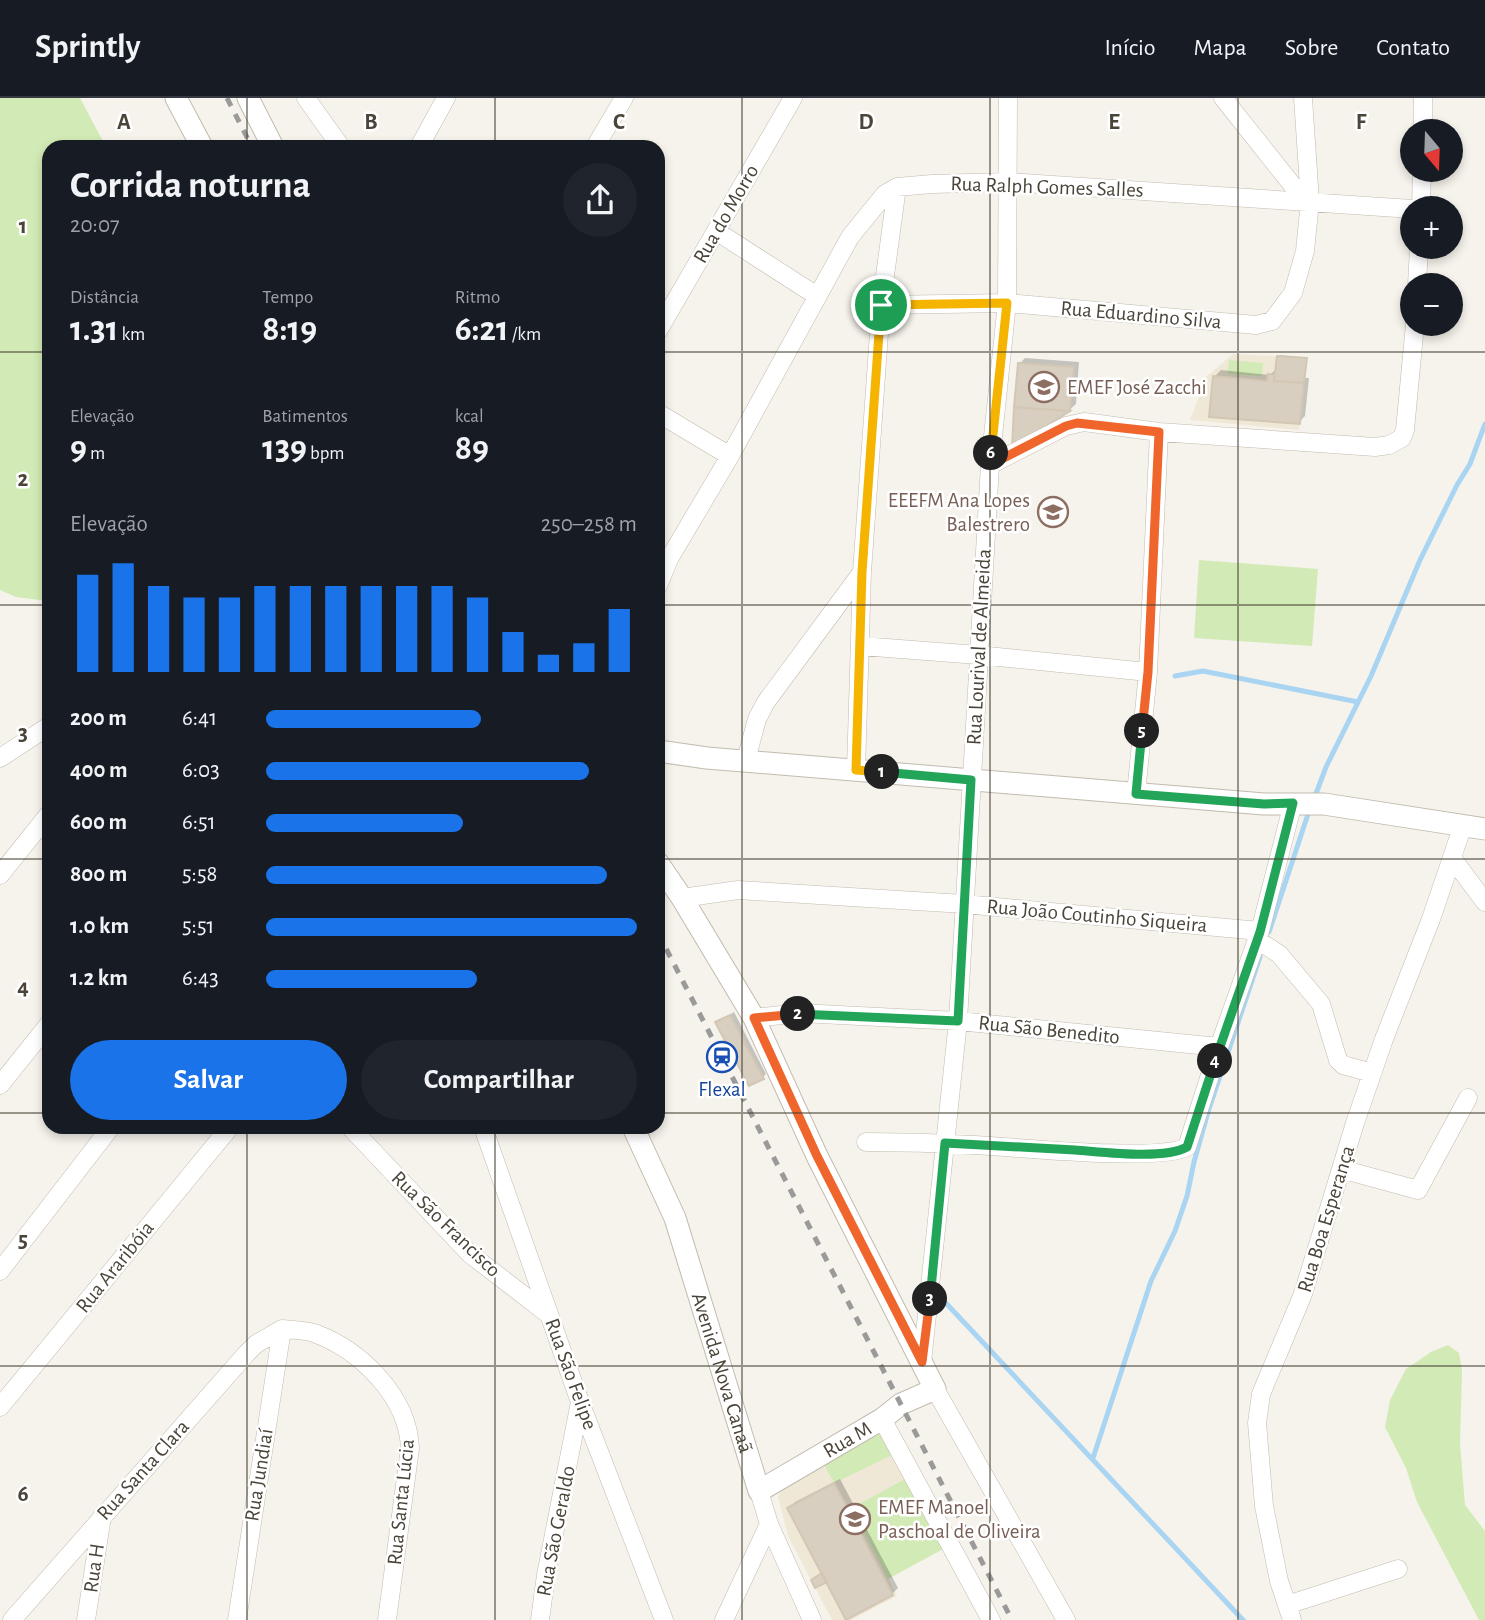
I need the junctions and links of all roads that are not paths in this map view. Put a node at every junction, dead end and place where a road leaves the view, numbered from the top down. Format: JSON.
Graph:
{"nodes":[{"id":1,"x":176,"y":98,"type":"edge"},
{"id":2,"x":248,"y":98,"type":"edge"},
{"id":3,"x":306,"y":98,"type":"edge"},
{"id":4,"x":446,"y":98,"type":"edge"},
{"id":5,"x":624,"y":98,"type":"edge"},
{"id":6,"x":793,"y":98,"type":"edge"},
{"id":7,"x":1009,"y":98,"type":"edge"},
{"id":8,"x":1223,"y":98,"type":"edge"},
{"id":9,"x":1303,"y":98,"type":"edge"},
{"id":10,"x":1423,"y":98,"type":"edge"},
{"id":11,"x":1423,"y":119,"type":"edge"},
{"id":12,"x":198,"y":140,"type":"edge"},
{"id":13,"x":269,"y":140,"type":"edge"},
{"id":14,"x":336,"y":140,"type":"edge"},
{"id":15,"x":423,"y":140,"type":"edge"},
{"id":16,"x":599,"y":140,"type":"edge"},
{"id":17,"x":1008,"y":182,"type":"junction"},
{"id":18,"x":897,"y":187,"type":"junction"},
{"id":19,"x":1308,"y":201,"type":"junction"},
{"id":20,"x":1400,"y":208,"type":"edge"},
{"id":21,"x":716,"y":231,"type":"junction"},
{"id":22,"x":817,"y":296,"type":"junction"},
{"id":23,"x":1007,"y":303,"type":"junction"},
{"id":24,"x":881,"y":305,"type":"junction"},
{"id":25,"x":665,"y":319,"type":"edge"},
{"id":26,"x":1414,"y":336,"type":"edge"},
{"id":27,"x":665,"y":417,"type":"edge"},
{"id":28,"x":1159,"y":432,"type":"junction"},
{"id":29,"x":730,"y":456,"type":"junction"},
{"id":30,"x":990,"y":465,"type":"junction"},
{"id":31,"x":665,"y":569,"type":"edge"},
{"id":32,"x":862,"y":572,"type":"junction"},
{"id":33,"x":861,"y":646,"type":"junction"},
{"id":34,"x":978,"y":655,"type":"junction"},
{"id":35,"x":1148,"y":672,"type":"junction"},
{"id":36,"x":42,"y":731,"type":"edge"},
{"id":37,"x":665,"y":752,"type":"edge"},
{"id":38,"x":0,"y":758,"type":"edge"},
{"id":39,"x":746,"y":760,"type":"junction"},
{"id":40,"x":856,"y":770,"type":"junction"},
{"id":41,"x":971,"y":780,"type":"junction"},
{"id":42,"x":1136,"y":794,"type":"junction"},
{"id":43,"x":1297,"y":803,"type":"junction"},
{"id":44,"x":42,"y":823,"type":"edge"},
{"id":45,"x":1463,"y":825,"type":"junction"},
{"id":46,"x":1485,"y":829,"type":"edge"},
{"id":47,"x":1452,"y":858,"type":"junction"},
{"id":48,"x":665,"y":873,"type":"edge"},
{"id":49,"x":0,"y":875,"type":"edge"},
{"id":50,"x":682,"y":898,"type":"junction"},
{"id":51,"x":1485,"y":902,"type":"edge"},
{"id":52,"x":964,"y":904,"type":"junction"},
{"id":53,"x":1259,"y":936,"type":"junction"},
{"id":54,"x":754,"y":1018,"type":"junction"},
{"id":55,"x":958,"y":1021,"type":"junction"},
{"id":56,"x":42,"y":1033,"type":"edge"},
{"id":57,"x":1219,"y":1047,"type":"junction"},
{"id":58,"x":1372,"y":1073,"type":"junction"},
{"id":59,"x":0,"y":1085,"type":"edge"},
{"id":60,"x":1468,"y":1098,"type":"dead end"},
{"id":61,"x":106,"y":1134,"type":"edge"},
{"id":62,"x":224,"y":1134,"type":"edge"},
{"id":63,"x":357,"y":1134,"type":"edge"},
{"id":64,"x":485,"y":1134,"type":"edge"},
{"id":65,"x":636,"y":1134,"type":"edge"},
{"id":66,"x":866,"y":1142,"type":"dead end"},
{"id":67,"x":945,"y":1143,"type":"junction"},
{"id":68,"x":1341,"y":1169,"type":"junction"},
{"id":69,"x":0,"y":1271,"type":"edge"},
{"id":70,"x":549,"y":1314,"type":"junction"},
{"id":71,"x":282,"y":1329,"type":"junction"},
{"id":72,"x":922,"y":1362,"type":"junction"},
{"id":73,"x":934,"y":1389,"type":"junction"},
{"id":74,"x":580,"y":1402,"type":"junction"},
{"id":75,"x":0,"y":1407,"type":"edge"},
{"id":76,"x":882,"y":1419,"type":"junction"},
{"id":77,"x":759,"y":1491,"type":"junction"},
{"id":78,"x":102,"y":1516,"type":"junction"},
{"id":79,"x":769,"y":1524,"type":"junction"},
{"id":80,"x":1398,"y":1569,"type":"dead end"},
{"id":81,"x":1290,"y":1612,"type":"edge"},
{"id":82,"x":12,"y":1620,"type":"edge"},
{"id":83,"x":86,"y":1620,"type":"edge"},
{"id":84,"x":237,"y":1620,"type":"edge"},
{"id":85,"x":387,"y":1620,"type":"edge"},
{"id":86,"x":540,"y":1620,"type":"edge"},
{"id":87,"x":664,"y":1620,"type":"edge"},
{"id":88,"x":724,"y":1620,"type":"edge"},
{"id":89,"x":812,"y":1620,"type":"edge"},
{"id":90,"x":991,"y":1620,"type":"edge"},
{"id":91,"x":1066,"y":1620,"type":"edge"}],
"edges":[{"from":1,"to":12,"type":"street"},
{"from":2,"to":13,"type":"street"},
{"from":3,"to":14,"type":"street"},
{"from":4,"to":15,"type":"street"},
{"from":5,"to":16,"type":"street"},
{"from":6,"to":21,"type":"street","name":"Rua do Morro"},
{"from":7,"to":17,"type":"street","name":"Rua Lourival de Almeida"},
{"from":8,"to":19,"type":"street"},
{"from":9,"to":19,"type":"street"},
{"from":10,"to":11,"type":"street"},
{"from":17,"to":18,"type":"street","name":"Rua Ralph Gomes Salles"},
{"from":17,"to":19,"type":"street","name":"Rua Ralph Gomes Salles"},
{"from":17,"to":23,"type":"street","name":"Rua Lourival de Almeida"},
{"from":18,"to":22,"type":"street"},
{"from":18,"to":24,"type":"street"},
{"from":19,"to":20,"type":"street","name":"Rua Ralph Gomes Salles"},
{"from":19,"to":23,"type":"street","name":"Rua Eduardino Silva"},
{"from":21,"to":22,"type":"street"},
{"from":21,"to":25,"type":"street","name":"Rua do Morro"},
{"from":22,"to":29,"type":"street"},
{"from":23,"to":24,"type":"street","name":"Rua Eduardino Silva"},
{"from":23,"to":30,"type":"street","name":"Rua Lourival de Almeida"},
{"from":24,"to":32,"type":"street"},
{"from":26,"to":28,"type":"street"},
{"from":27,"to":29,"type":"street"},
{"from":28,"to":30,"type":"street"},
{"from":28,"to":35,"type":"street"},
{"from":29,"to":31,"type":"street"},
{"from":30,"to":34,"type":"street","name":"Rua Lourival de Almeida"},
{"from":32,"to":33,"type":"street"},
{"from":32,"to":39,"type":"street"},
{"from":33,"to":34,"type":"street"},
{"from":33,"to":40,"type":"street"},
{"from":34,"to":35,"type":"street"},
{"from":34,"to":41,"type":"street","name":"Rua Lourival de Almeida"},
{"from":35,"to":42,"type":"street"},
{"from":36,"to":38,"type":"street"},
{"from":37,"to":39,"type":"street"},
{"from":39,"to":40,"type":"street"},
{"from":40,"to":41,"type":"street"},
{"from":41,"to":42,"type":"street"},
{"from":41,"to":52,"type":"street","name":"Rua Lourival de Almeida"},
{"from":42,"to":43,"type":"street"},
{"from":43,"to":45,"type":"street"},
{"from":43,"to":53,"type":"street"},
{"from":44,"to":49,"type":"street"},
{"from":45,"to":46,"type":"street"},
{"from":45,"to":47,"type":"street","name":"Rua Boa Esperança"},
{"from":47,"to":51,"type":"street"},
{"from":47,"to":58,"type":"street","name":"Rua Boa Esperança"},
{"from":48,"to":50,"type":"street"},
{"from":50,"to":52,"type":"street","name":"Rua João Coutinho Siqueira"},
{"from":50,"to":54,"type":"street"},
{"from":52,"to":53,"type":"street","name":"Rua João Coutinho Siqueira"},
{"from":52,"to":55,"type":"street","name":"Rua Lourival de Almeida"},
{"from":53,"to":57,"type":"street"},
{"from":53,"to":58,"type":"street"},
{"from":54,"to":55,"type":"street","name":"Rua São Benedito"},
{"from":54,"to":72,"type":"street"},
{"from":55,"to":57,"type":"street","name":"Rua São Benedito"},
{"from":55,"to":67,"type":"street","name":"Rua Lourival de Almeida"},
{"from":56,"to":59,"type":"street"},
{"from":57,"to":67,"type":"street"},
{"from":58,"to":68,"type":"street","name":"Rua Boa Esperança"},
{"from":60,"to":68,"type":"street"},
{"from":61,"to":69,"type":"street"},
{"from":62,"to":75,"type":"street","name":"Rua Araribóia"},
{"from":63,"to":70,"type":"street","name":"Rua São Francisco"},
{"from":64,"to":70,"type":"street","name":"Rua São Felipe"},
{"from":65,"to":77,"type":"street","name":"Avenida Nova Canaã"},
{"from":66,"to":67,"type":"street"},
{"from":67,"to":72,"type":"street","name":"Rua Lourival de Almeida"},
{"from":68,"to":81,"type":"street","name":"Rua Boa Esperança"},
{"from":70,"to":74,"type":"street","name":"Rua São Felipe"},
{"from":71,"to":78,"type":"street","name":"Rua Santa Clara"},
{"from":71,"to":84,"type":"street","name":"Rua Jundiaí"},
{"from":71,"to":85,"type":"street","name":"Rua Santa Lúcia"},
{"from":72,"to":73,"type":"street"},
{"from":73,"to":76,"type":"street","name":"Rua M"},
{"from":73,"to":91,"type":"street"},
{"from":74,"to":86,"type":"street","name":"Rua São Geraldo"},
{"from":74,"to":87,"type":"street","name":"Rua São Felipe"},
{"from":76,"to":77,"type":"street","name":"Rua M"},
{"from":76,"to":90,"type":"street"},
{"from":77,"to":79,"type":"street","name":"Avenida Nova Canaã"},
{"from":78,"to":82,"type":"street","name":"Rua Santa Clara"},
{"from":78,"to":83,"type":"street","name":"Rua H"},
{"from":79,"to":88,"type":"street"},
{"from":79,"to":89,"type":"street","name":"Avenida Nova Canaã"},
{"from":80,"to":81,"type":"street"}]}
